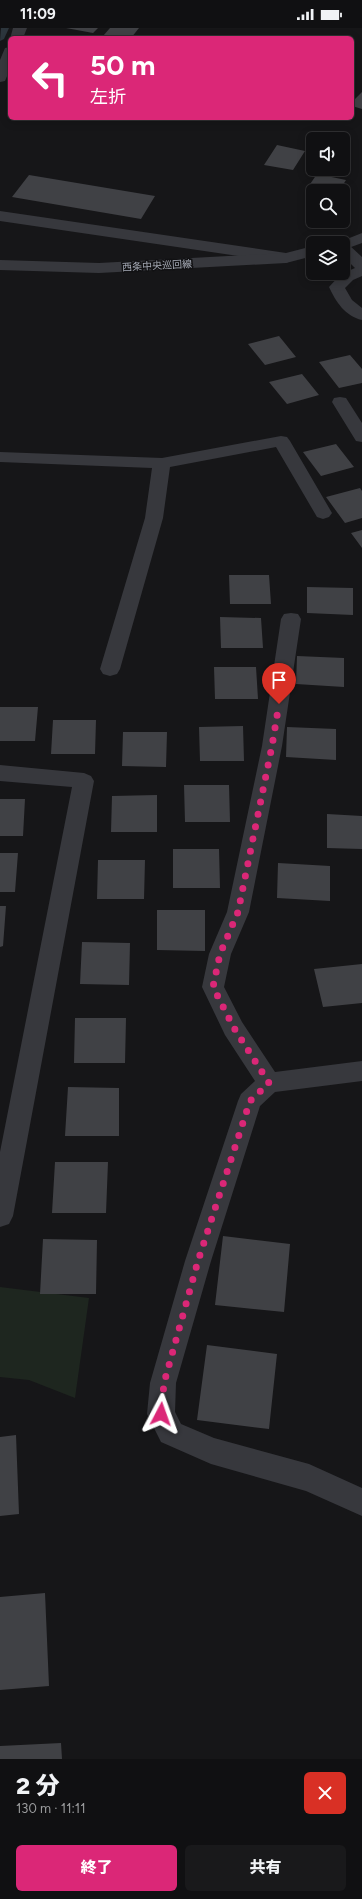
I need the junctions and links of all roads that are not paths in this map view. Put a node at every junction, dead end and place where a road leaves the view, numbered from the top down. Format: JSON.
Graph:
{"nodes":[{"id":1,"x":8,"y":56,"type":"edge"},
{"id":2,"x":0,"y":78,"type":"edge"},
{"id":3,"x":0,"y":216,"type":"edge"},
{"id":4,"x":362,"y":238,"type":"edge"},
{"id":5,"x":350,"y":243,"type":"edge"},
{"id":6,"x":306,"y":253,"type":"edge"},
{"id":7,"x":350,"y":253,"type":"edge"},
{"id":8,"x":286,"y":258,"type":"junction"},
{"id":9,"x":0,"y":265,"type":"edge"},
{"id":10,"x":362,"y":266,"type":"edge"},
{"id":11,"x":362,"y":270,"type":"edge"},
{"id":12,"x":362,"y":315,"type":"edge"},
{"id":13,"x":340,"y":402,"type":"dead end"},
{"id":14,"x":362,"y":437,"type":"edge"},
{"id":15,"x":0,"y":457,"type":"edge"},
{"id":16,"x":162,"y":463,"type":"junction"},
{"id":17,"x":323,"y":513,"type":"dead end"},
{"id":18,"x":291,"y":619,"type":"dead end"},
{"id":19,"x":110,"y":669,"type":"dead end"},
{"id":20,"x":0,"y":773,"type":"edge"},
{"id":21,"x":362,"y":1071,"type":"edge"},
{"id":22,"x":269,"y":1083,"type":"junction"},
{"id":23,"x":0,"y":1216,"type":"edge"},
{"id":24,"x":362,"y":1502,"type":"edge"}],
"edges":[{"from":1,"to":2,"type":"street"},
{"from":3,"to":8,"type":"street"},
{"from":4,"to":5,"type":"street"},
{"from":6,"to":8,"type":"street","name":"西条中央巡回線"},
{"from":7,"to":10,"type":"street"},
{"from":8,"to":9,"type":"street","name":"西条中央巡回線"},
{"from":11,"to":12,"type":"street"},
{"from":13,"to":14,"type":"street"},
{"from":15,"to":16,"type":"street"},
{"from":16,"to":17,"type":"street"},
{"from":16,"to":19,"type":"street"},
{"from":18,"to":22,"type":"street"},
{"from":20,"to":23,"type":"street"},
{"from":21,"to":22,"type":"street"},
{"from":22,"to":24,"type":"street"}]}
